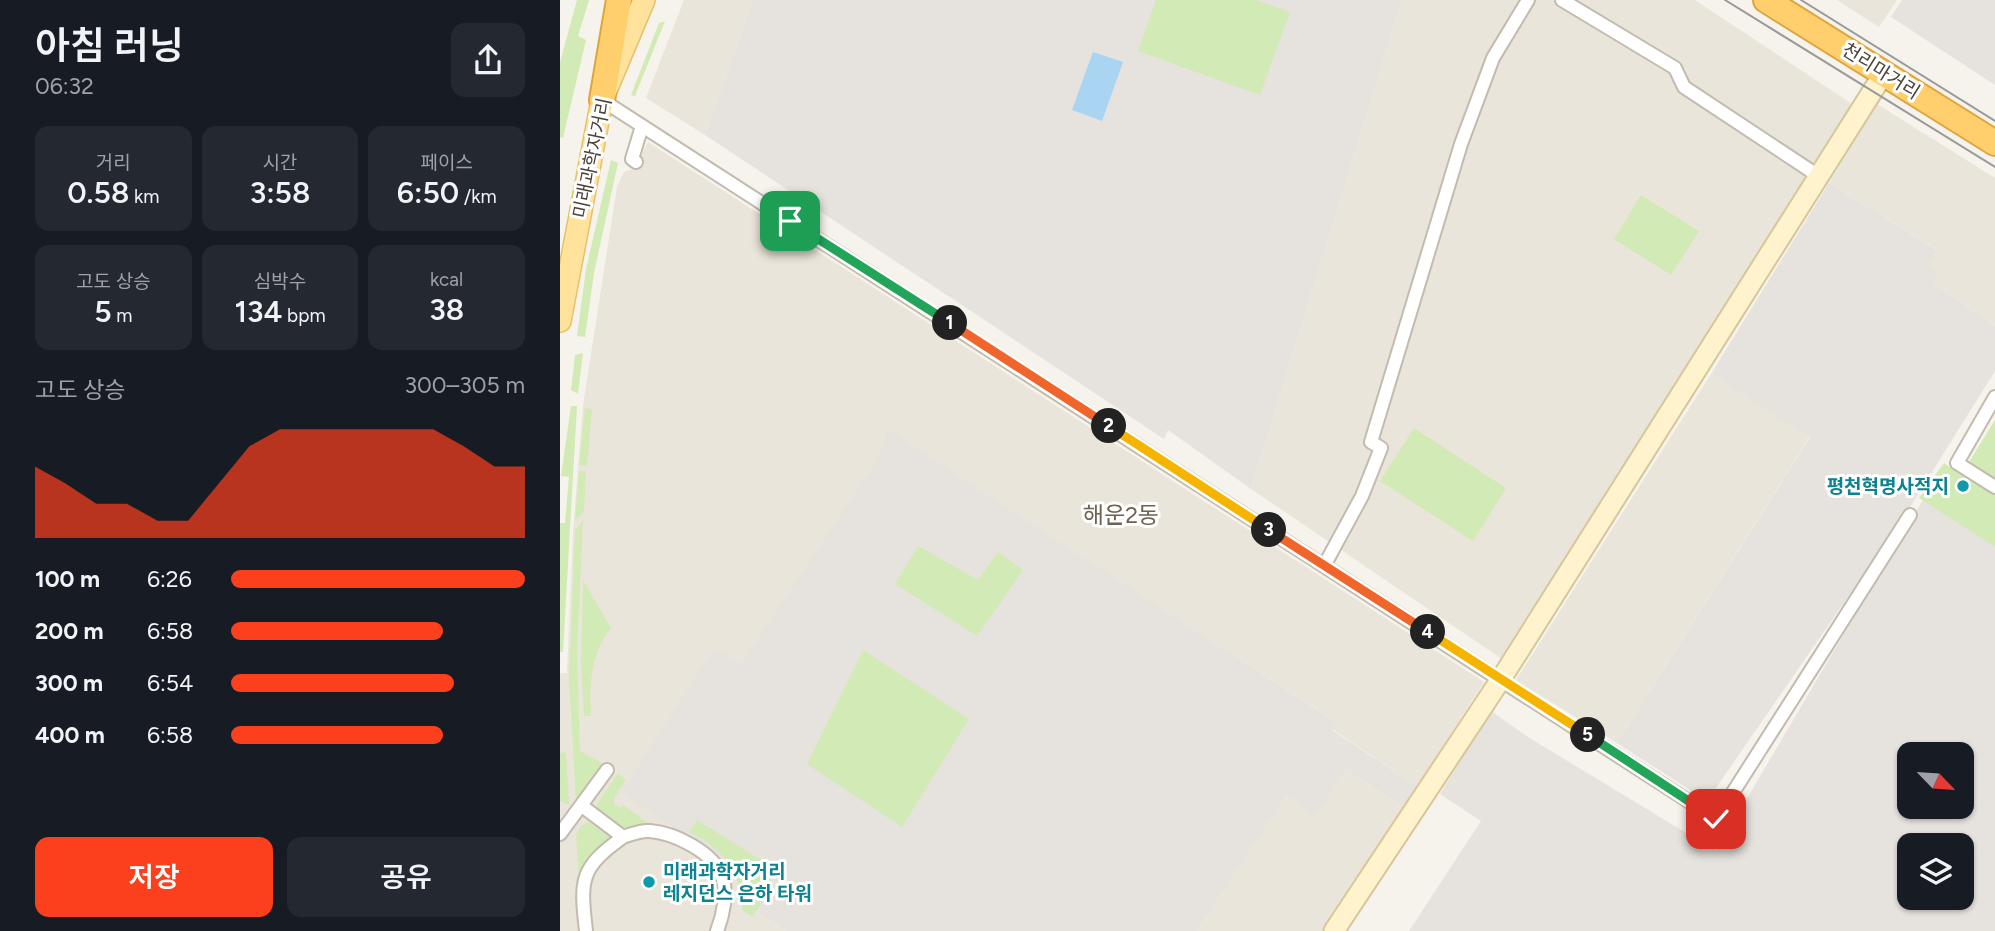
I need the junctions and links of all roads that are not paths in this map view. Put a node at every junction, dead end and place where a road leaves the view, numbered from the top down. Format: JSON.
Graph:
{"nodes":[{"id":1,"x":619,"y":0,"type":"edge"},
{"id":2,"x":644,"y":0,"type":"edge"},
{"id":3,"x":1528,"y":0,"type":"edge"},
{"id":4,"x":1562,"y":0,"type":"edge"},
{"id":5,"x":1766,"y":0,"type":"edge"},
{"id":6,"x":1884,"y":73,"type":"junction"},
{"id":7,"x":602,"y":100,"type":"junction"},
{"id":8,"x":642,"y":126,"type":"junction"},
{"id":9,"x":1995,"y":143,"type":"edge"},
{"id":10,"x":636,"y":162,"type":"dead end"},
{"id":11,"x":1820,"y":177,"type":"junction"},
{"id":12,"x":560,"y":321,"type":"edge"},
{"id":13,"x":1995,"y":397,"type":"edge"},
{"id":14,"x":1995,"y":487,"type":"edge"},
{"id":15,"x":1910,"y":514,"type":"dead end"},
{"id":16,"x":1324,"y":566,"type":"junction"},
{"id":17,"x":1501,"y":679,"type":"junction"},
{"id":18,"x":607,"y":770,"type":"dead end"},
{"id":19,"x":582,"y":806,"type":"junction"},
{"id":20,"x":560,"y":834,"type":"edge"},
{"id":21,"x":623,"y":837,"type":"junction"},
{"id":22,"x":586,"y":931,"type":"edge"},
{"id":23,"x":717,"y":931,"type":"edge"},
{"id":24,"x":1334,"y":931,"type":"edge"}],
"edges":[{"from":1,"to":7,"type":"highway"},
{"from":2,"to":7,"type":"main road","name":"미래과학자거리"},
{"from":3,"to":16,"type":"street"},
{"from":4,"to":11,"type":"street"},
{"from":5,"to":6,"type":"highway","name":"천리마거리"},
{"from":6,"to":9,"type":"highway","name":"천리마거리"},
{"from":6,"to":11,"type":"street"},
{"from":7,"to":8,"type":"street"},
{"from":7,"to":12,"type":"main road","name":"미래과학자거리"},
{"from":8,"to":10,"type":"street"},
{"from":8,"to":16,"type":"street"},
{"from":11,"to":17,"type":"street"},
{"from":13,"to":14,"type":"street"},
{"from":15,"to":17,"type":"street"},
{"from":16,"to":17,"type":"street"},
{"from":17,"to":24,"type":"street"},
{"from":18,"to":19,"type":"street"},
{"from":19,"to":20,"type":"street"},
{"from":19,"to":21,"type":"street"},
{"from":21,"to":22,"type":"street"},
{"from":21,"to":23,"type":"street"}]}
